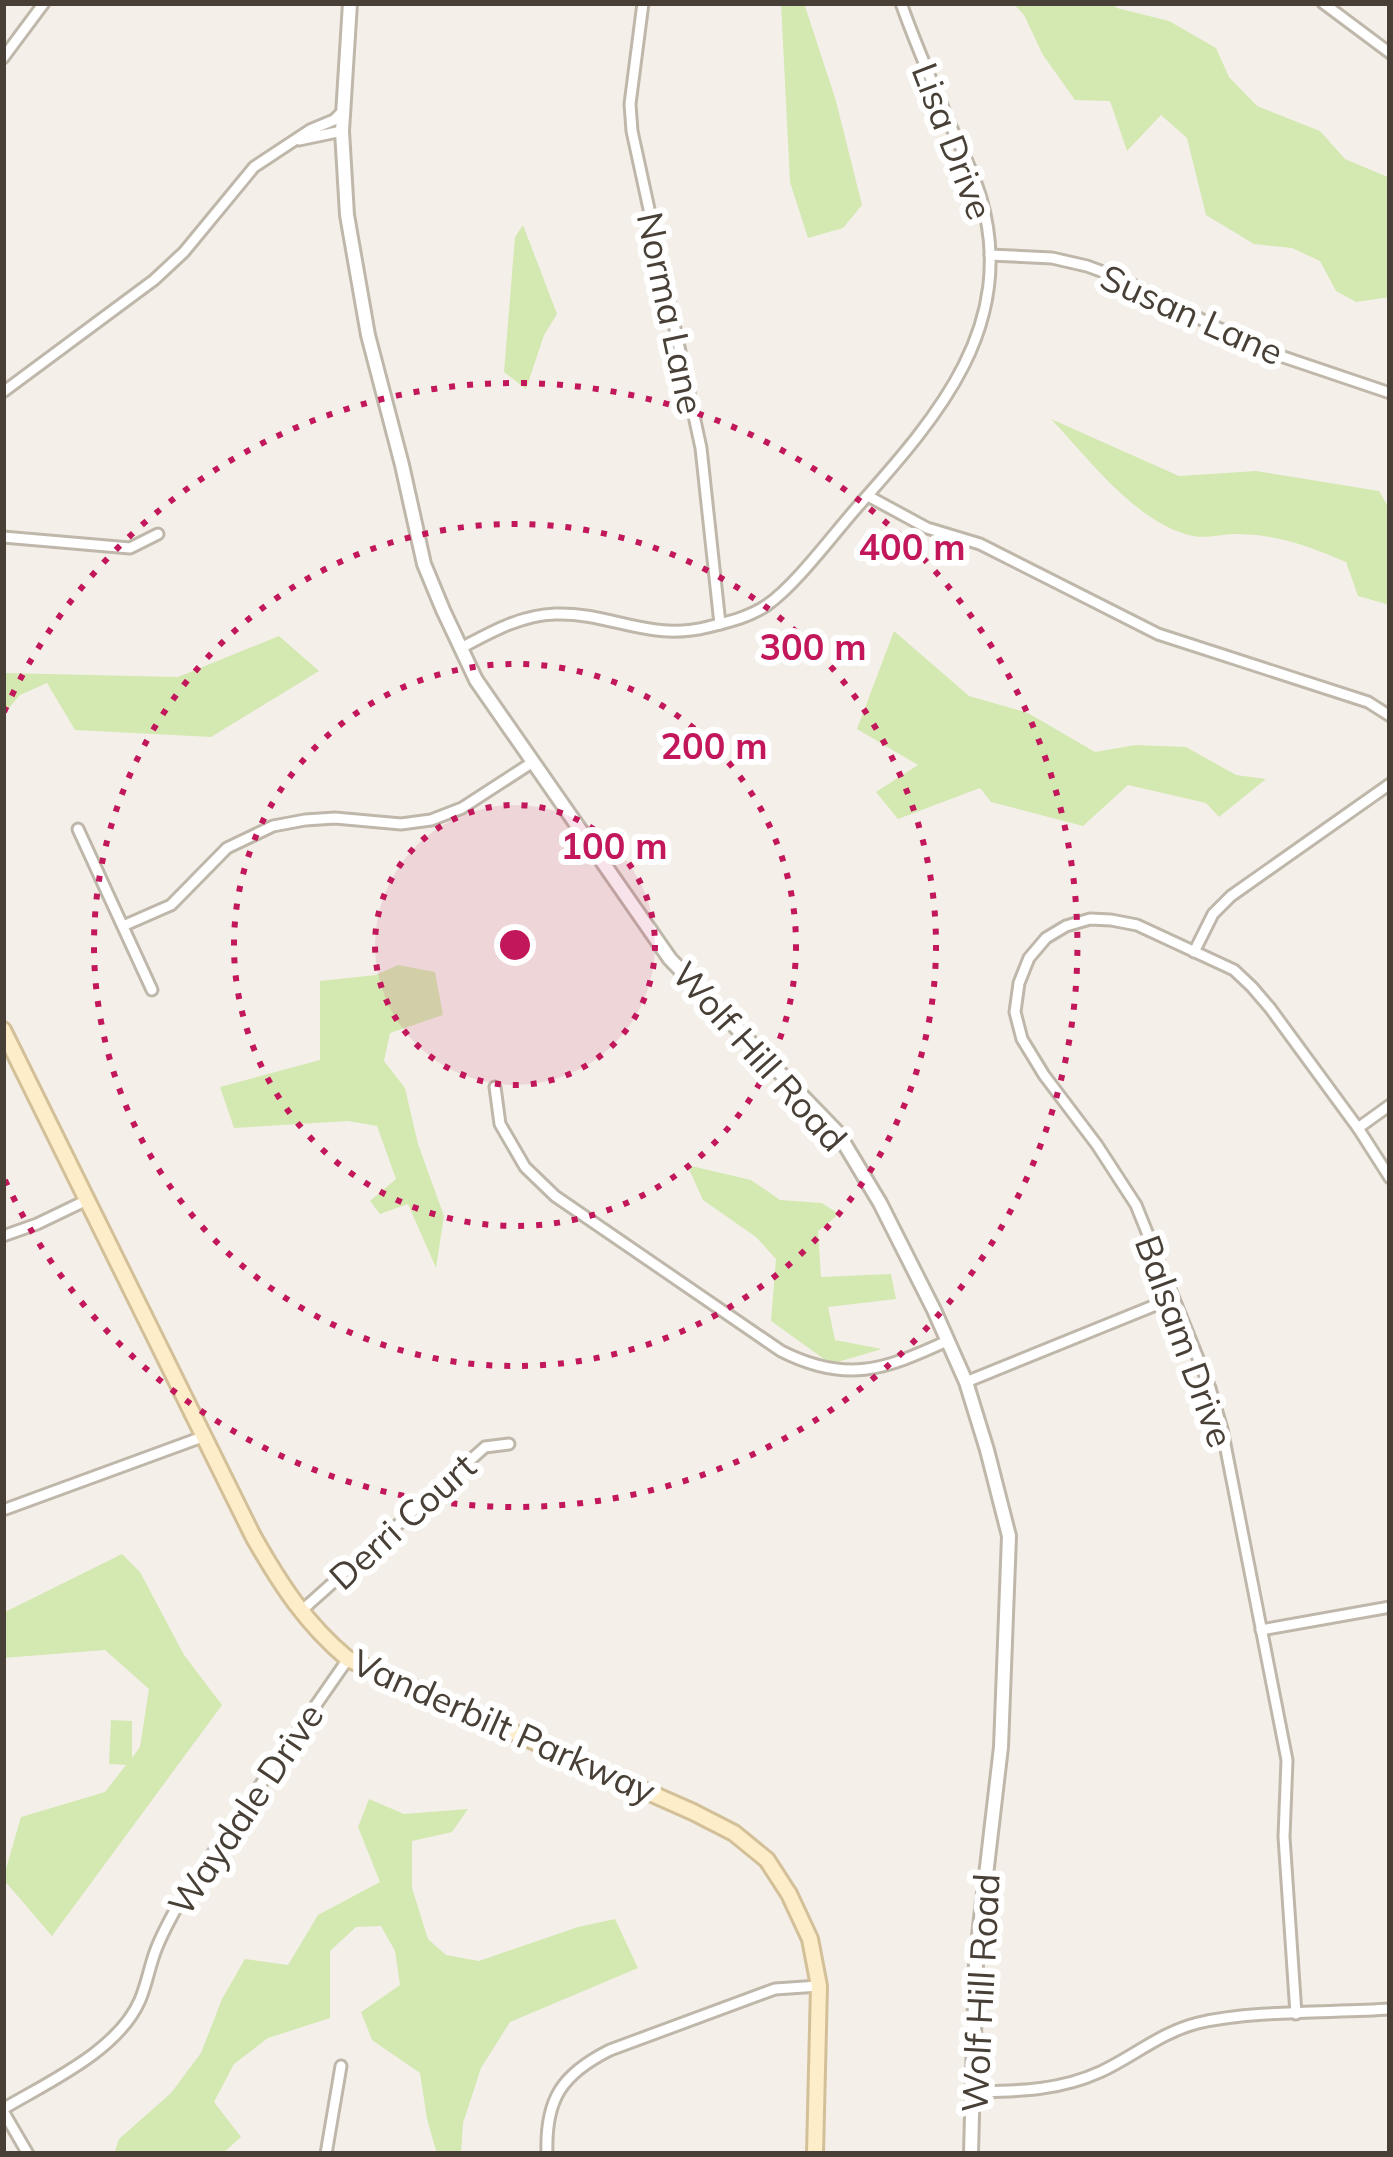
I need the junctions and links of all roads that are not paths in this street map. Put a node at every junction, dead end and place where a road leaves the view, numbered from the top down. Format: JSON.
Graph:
{"nodes":[{"id":1,"x":44,"y":3,"type":"edge"},
{"id":2,"x":350,"y":3,"type":"edge"},
{"id":3,"x":643,"y":3,"type":"edge"},
{"id":4,"x":901,"y":3,"type":"edge"},
{"id":5,"x":1324,"y":3,"type":"edge"},
{"id":6,"x":1390,"y":53,"type":"edge"},
{"id":7,"x":3,"y":58,"type":"edge"},
{"id":8,"x":344,"y":109,"type":"junction"},
{"id":9,"x":342,"y":131,"type":"junction"},
{"id":10,"x":288,"y":142,"type":"junction"},
{"id":11,"x":990,"y":255,"type":"junction"},
{"id":12,"x":3,"y":392,"type":"edge"},
{"id":13,"x":1390,"y":393,"type":"edge"},
{"id":14,"x":868,"y":496,"type":"junction"},
{"id":15,"x":158,"y":534,"type":"dead end"},
{"id":16,"x":3,"y":537,"type":"edge"},
{"id":17,"x":720,"y":624,"type":"junction"},
{"id":18,"x":461,"y":648,"type":"junction"},
{"id":19,"x":1390,"y":716,"type":"edge"},
{"id":20,"x":533,"y":762,"type":"junction"},
{"id":21,"x":1390,"y":784,"type":"edge"},
{"id":22,"x":78,"y":829,"type":"dead end"},
{"id":23,"x":123,"y":926,"type":"junction"},
{"id":24,"x":1194,"y":952,"type":"junction"},
{"id":25,"x":152,"y":990,"type":"dead end"},
{"id":26,"x":3,"y":1030,"type":"edge"},
{"id":27,"x":495,"y":1087,"type":"dead end"},
{"id":28,"x":1390,"y":1105,"type":"edge"},
{"id":29,"x":1358,"y":1128,"type":"junction"},
{"id":30,"x":1390,"y":1178,"type":"edge"},
{"id":31,"x":86,"y":1200,"type":"junction"},
{"id":32,"x":3,"y":1236,"type":"edge"},
{"id":33,"x":1173,"y":1298,"type":"junction"},
{"id":34,"x":946,"y":1340,"type":"junction"},
{"id":35,"x":966,"y":1382,"type":"junction"},
{"id":36,"x":205,"y":1436,"type":"junction"},
{"id":37,"x":509,"y":1444,"type":"dead end"},
{"id":38,"x":3,"y":1510,"type":"edge"},
{"id":39,"x":1390,"y":1607,"type":"edge"},
{"id":40,"x":300,"y":1612,"type":"junction"},
{"id":41,"x":1261,"y":1630,"type":"junction"},
{"id":42,"x":348,"y":1659,"type":"junction"},
{"id":43,"x":819,"y":1986,"type":"junction"},
{"id":44,"x":1390,"y":2009,"type":"edge"},
{"id":45,"x":1296,"y":2014,"type":"junction"},
{"id":46,"x":341,"y":2066,"type":"dead end"},
{"id":47,"x":974,"y":2092,"type":"junction"},
{"id":48,"x":3,"y":2110,"type":"edge"},
{"id":49,"x":28,"y":2154,"type":"edge"},
{"id":50,"x":326,"y":2154,"type":"edge"},
{"id":51,"x":547,"y":2154,"type":"edge"},
{"id":52,"x":815,"y":2154,"type":"edge"},
{"id":53,"x":971,"y":2154,"type":"edge"}],
"edges":[{"from":1,"to":7,"type":"street"},
{"from":2,"to":8,"type":"street","name":"Wolf Hill Road"},
{"from":3,"to":17,"type":"street","name":"Norma Lane"},
{"from":4,"to":11,"type":"street","name":"Lisa Drive"},
{"from":5,"to":6,"type":"street"},
{"from":8,"to":9,"type":"street","name":"Wolf Hill Road"},
{"from":8,"to":10,"type":"street"},
{"from":9,"to":10,"type":"street"},
{"from":9,"to":18,"type":"street","name":"Wolf Hill Road"},
{"from":10,"to":12,"type":"street"},
{"from":11,"to":13,"type":"street","name":"Susan Lane"},
{"from":11,"to":14,"type":"street","name":"Lisa Drive"},
{"from":14,"to":17,"type":"street","name":"Lisa Drive"},
{"from":14,"to":19,"type":"street"},
{"from":15,"to":16,"type":"street"},
{"from":17,"to":18,"type":"street","name":"Lisa Drive"},
{"from":18,"to":20,"type":"street","name":"Wolf Hill Road"},
{"from":20,"to":23,"type":"street"},
{"from":20,"to":34,"type":"street","name":"Wolf Hill Road"},
{"from":21,"to":24,"type":"street"},
{"from":22,"to":23,"type":"street"},
{"from":23,"to":25,"type":"street"},
{"from":24,"to":29,"type":"street","name":"Balsam Drive"},
{"from":24,"to":33,"type":"street","name":"Balsam Drive"},
{"from":26,"to":31,"type":"main road","name":"Vanderbilt Parkway"},
{"from":27,"to":34,"type":"street"},
{"from":28,"to":29,"type":"street"},
{"from":29,"to":30,"type":"street","name":"Balsam Drive"},
{"from":31,"to":32,"type":"street"},
{"from":31,"to":36,"type":"main road","name":"Vanderbilt Parkway"},
{"from":33,"to":35,"type":"street"},
{"from":33,"to":41,"type":"street","name":"Balsam Drive"},
{"from":34,"to":35,"type":"street","name":"Wolf Hill Road"},
{"from":35,"to":47,"type":"street","name":"Wolf Hill Road"},
{"from":36,"to":38,"type":"street"},
{"from":36,"to":40,"type":"main road","name":"Vanderbilt Parkway"},
{"from":37,"to":40,"type":"street","name":"Derri Court"},
{"from":39,"to":41,"type":"street"},
{"from":40,"to":42,"type":"main road","name":"Vanderbilt Parkway"},
{"from":41,"to":45,"type":"street","name":"Balsam Drive"},
{"from":42,"to":43,"type":"main road","name":"Vanderbilt Parkway"},
{"from":42,"to":48,"type":"street","name":"Waydale Drive"},
{"from":43,"to":51,"type":"street"},
{"from":43,"to":52,"type":"main road","name":"Vanderbilt Parkway"},
{"from":44,"to":45,"type":"street"},
{"from":45,"to":47,"type":"street"},
{"from":46,"to":50,"type":"street"},
{"from":47,"to":53,"type":"street","name":"Wolf Hill Road"},
{"from":48,"to":49,"type":"street"}]}
